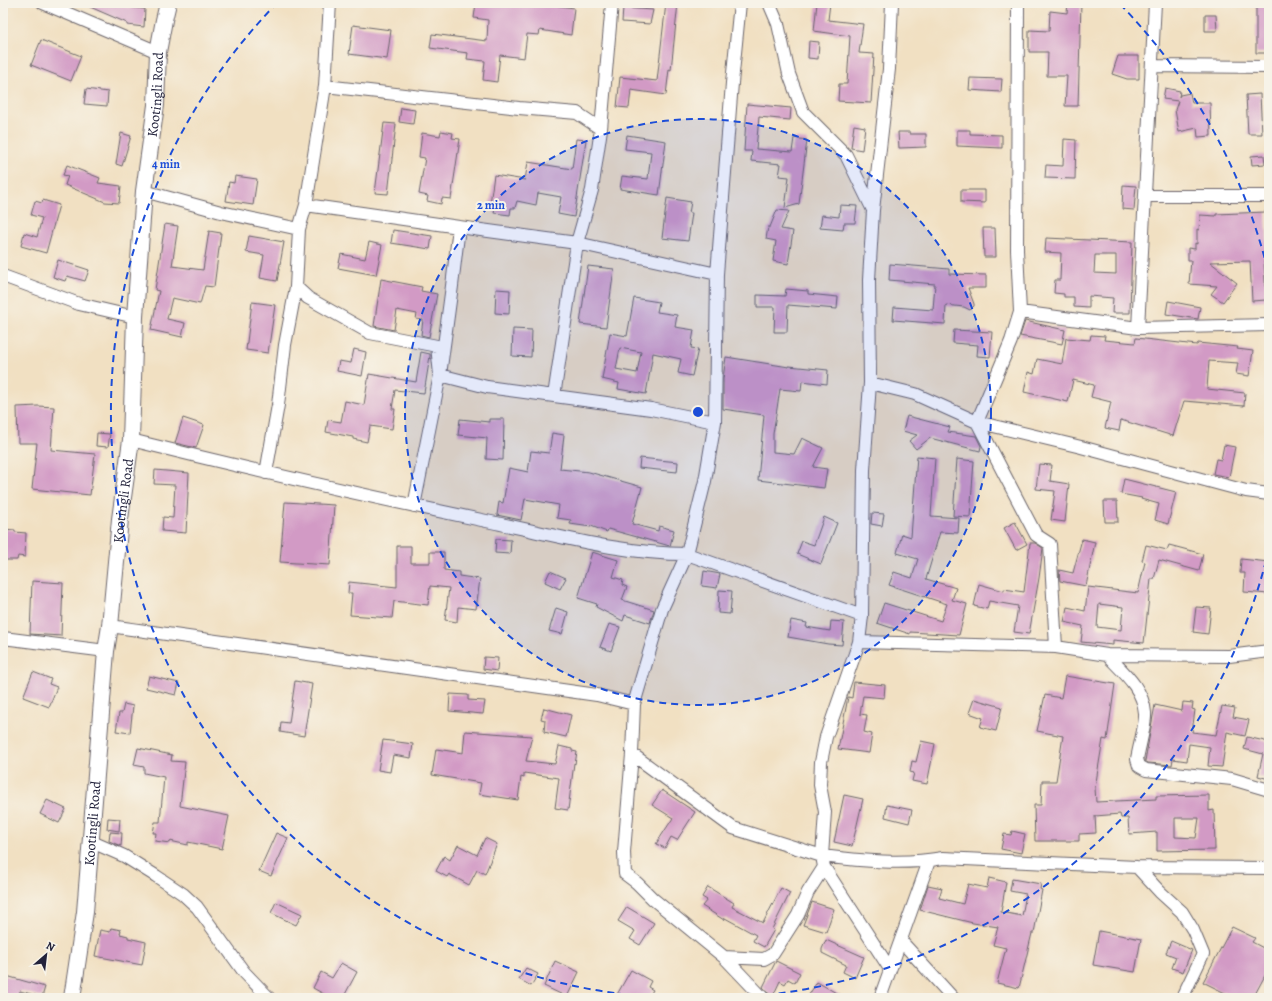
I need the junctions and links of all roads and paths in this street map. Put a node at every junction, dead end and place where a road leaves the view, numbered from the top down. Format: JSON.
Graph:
{"nodes":[{"id":1,"x":42,"y":3,"type":"edge"},
{"id":2,"x":168,"y":3,"type":"edge"},
{"id":3,"x":330,"y":3,"type":"edge"},
{"id":4,"x":612,"y":3,"type":"edge"},
{"id":5,"x":740,"y":3,"type":"edge"},
{"id":6,"x":770,"y":3,"type":"edge"},
{"id":7,"x":892,"y":3,"type":"edge"},
{"id":8,"x":1018,"y":3,"type":"edge"},
{"id":9,"x":1155,"y":3,"type":"edge"},
{"id":10,"x":158,"y":52,"type":"junction"},
{"id":11,"x":1152,"y":66,"type":"junction"},
{"id":12,"x":1269,"y":67,"type":"edge"},
{"id":13,"x":325,"y":86,"type":"junction"},
{"id":14,"x":600,"y":129,"type":"junction"},
{"id":15,"x":144,"y":191,"type":"junction"},
{"id":16,"x":1145,"y":196,"type":"junction"},
{"id":17,"x":1269,"y":196,"type":"edge"},
{"id":18,"x":306,"y":205,"type":"junction"},
{"id":19,"x":873,"y":210,"type":"junction"},
{"id":20,"x":459,"y":227,"type":"junction"},
{"id":21,"x":299,"y":229,"type":"junction"},
{"id":22,"x":577,"y":243,"type":"junction"},
{"id":23,"x":717,"y":274,"type":"junction"},
{"id":24,"x":3,"y":276,"type":"edge"},
{"id":25,"x":296,"y":287,"type":"junction"},
{"id":26,"x":1020,"y":312,"type":"junction"},
{"id":27,"x":135,"y":317,"type":"junction"},
{"id":28,"x":1269,"y":325,"type":"edge"},
{"id":29,"x":1138,"y":328,"type":"junction"},
{"id":30,"x":440,"y":375,"type":"junction"},
{"id":31,"x":870,"y":384,"type":"junction"},
{"id":32,"x":554,"y":396,"type":"junction"},
{"id":33,"x":715,"y":422,"type":"junction"},
{"id":34,"x":977,"y":422,"type":"junction"},
{"id":35,"x":131,"y":440,"type":"junction"},
{"id":36,"x":266,"y":473,"type":"junction"},
{"id":37,"x":1269,"y":494,"type":"edge"},
{"id":38,"x":414,"y":506,"type":"junction"},
{"id":39,"x":687,"y":554,"type":"junction"},
{"id":40,"x":862,"y":616,"type":"junction"},
{"id":41,"x":110,"y":626,"type":"junction"},
{"id":42,"x":3,"y":638,"type":"edge"},
{"id":43,"x":859,"y":642,"type":"junction"},
{"id":44,"x":1056,"y":647,"type":"junction"},
{"id":45,"x":106,"y":651,"type":"junction"},
{"id":46,"x":1269,"y":651,"type":"edge"},
{"id":47,"x":1107,"y":655,"type":"junction"},
{"id":48,"x":634,"y":704,"type":"junction"},
{"id":49,"x":632,"y":754,"type":"junction"},
{"id":50,"x":1269,"y":790,"type":"edge"},
{"id":51,"x":92,"y":842,"type":"junction"},
{"id":52,"x":823,"y":861,"type":"junction"},
{"id":53,"x":929,"y":861,"type":"junction"},
{"id":54,"x":1137,"y":867,"type":"junction"},
{"id":55,"x":1269,"y":868,"type":"edge"},
{"id":56,"x":901,"y":940,"type":"junction"},
{"id":57,"x":724,"y":957,"type":"junction"},
{"id":58,"x":890,"y":969,"type":"junction"},
{"id":59,"x":72,"y":998,"type":"edge"},
{"id":60,"x":269,"y":998,"type":"edge"},
{"id":61,"x":763,"y":998,"type":"edge"},
{"id":62,"x":880,"y":998,"type":"edge"},
{"id":63,"x":953,"y":998,"type":"edge"},
{"id":64,"x":1182,"y":998,"type":"edge"}],
"edges":[{"from":1,"to":10,"type":"street"},
{"from":2,"to":10,"type":"street","name":"Kootingli Road"},
{"from":3,"to":13,"type":"street"},
{"from":4,"to":14,"type":"street"},
{"from":5,"to":23,"type":"street"},
{"from":6,"to":19,"type":"street"},
{"from":7,"to":19,"type":"street"},
{"from":8,"to":26,"type":"street"},
{"from":9,"to":11,"type":"street"},
{"from":10,"to":15,"type":"street","name":"Kootingli Road"},
{"from":11,"to":12,"type":"street"},
{"from":11,"to":16,"type":"street"},
{"from":13,"to":14,"type":"street"},
{"from":13,"to":18,"type":"street"},
{"from":14,"to":22,"type":"street"},
{"from":15,"to":21,"type":"street"},
{"from":15,"to":27,"type":"street","name":"Kootingli Road"},
{"from":16,"to":17,"type":"street"},
{"from":16,"to":29,"type":"street"},
{"from":18,"to":20,"type":"street"},
{"from":18,"to":21,"type":"street"},
{"from":19,"to":31,"type":"street"},
{"from":20,"to":22,"type":"street"},
{"from":20,"to":30,"type":"street"},
{"from":21,"to":25,"type":"street"},
{"from":22,"to":23,"type":"street"},
{"from":22,"to":32,"type":"street"},
{"from":23,"to":33,"type":"street"},
{"from":24,"to":27,"type":"street"},
{"from":25,"to":30,"type":"street"},
{"from":25,"to":36,"type":"street"},
{"from":26,"to":29,"type":"street"},
{"from":26,"to":34,"type":"street"},
{"from":27,"to":35,"type":"street","name":"Kootingli Road"},
{"from":28,"to":29,"type":"street"},
{"from":30,"to":32,"type":"street"},
{"from":30,"to":38,"type":"street"},
{"from":31,"to":34,"type":"street"},
{"from":31,"to":40,"type":"street"},
{"from":32,"to":33,"type":"street"},
{"from":33,"to":39,"type":"street"},
{"from":34,"to":37,"type":"street"},
{"from":34,"to":44,"type":"street"},
{"from":35,"to":36,"type":"street"},
{"from":35,"to":41,"type":"street","name":"Kootingli Road"},
{"from":36,"to":38,"type":"street"},
{"from":38,"to":39,"type":"street"},
{"from":39,"to":40,"type":"street"},
{"from":39,"to":48,"type":"street"},
{"from":40,"to":43,"type":"street"},
{"from":41,"to":45,"type":"street","name":"Kootingli Road"},
{"from":41,"to":48,"type":"street"},
{"from":42,"to":45,"type":"street"},
{"from":43,"to":44,"type":"street"},
{"from":43,"to":52,"type":"street"},
{"from":44,"to":47,"type":"street"},
{"from":45,"to":51,"type":"street","name":"Kootingli Road"},
{"from":46,"to":47,"type":"street"},
{"from":47,"to":50,"type":"street"},
{"from":48,"to":49,"type":"street"},
{"from":49,"to":52,"type":"street"},
{"from":49,"to":57,"type":"street"},
{"from":51,"to":59,"type":"street","name":"Kootingli Road"},
{"from":51,"to":60,"type":"street"},
{"from":52,"to":53,"type":"street"},
{"from":52,"to":57,"type":"street"},
{"from":52,"to":58,"type":"street"},
{"from":53,"to":54,"type":"street"},
{"from":53,"to":56,"type":"street"},
{"from":54,"to":55,"type":"street"},
{"from":54,"to":64,"type":"street"},
{"from":56,"to":58,"type":"street"},
{"from":56,"to":63,"type":"street"},
{"from":57,"to":61,"type":"street"},
{"from":58,"to":62,"type":"street"}]}
